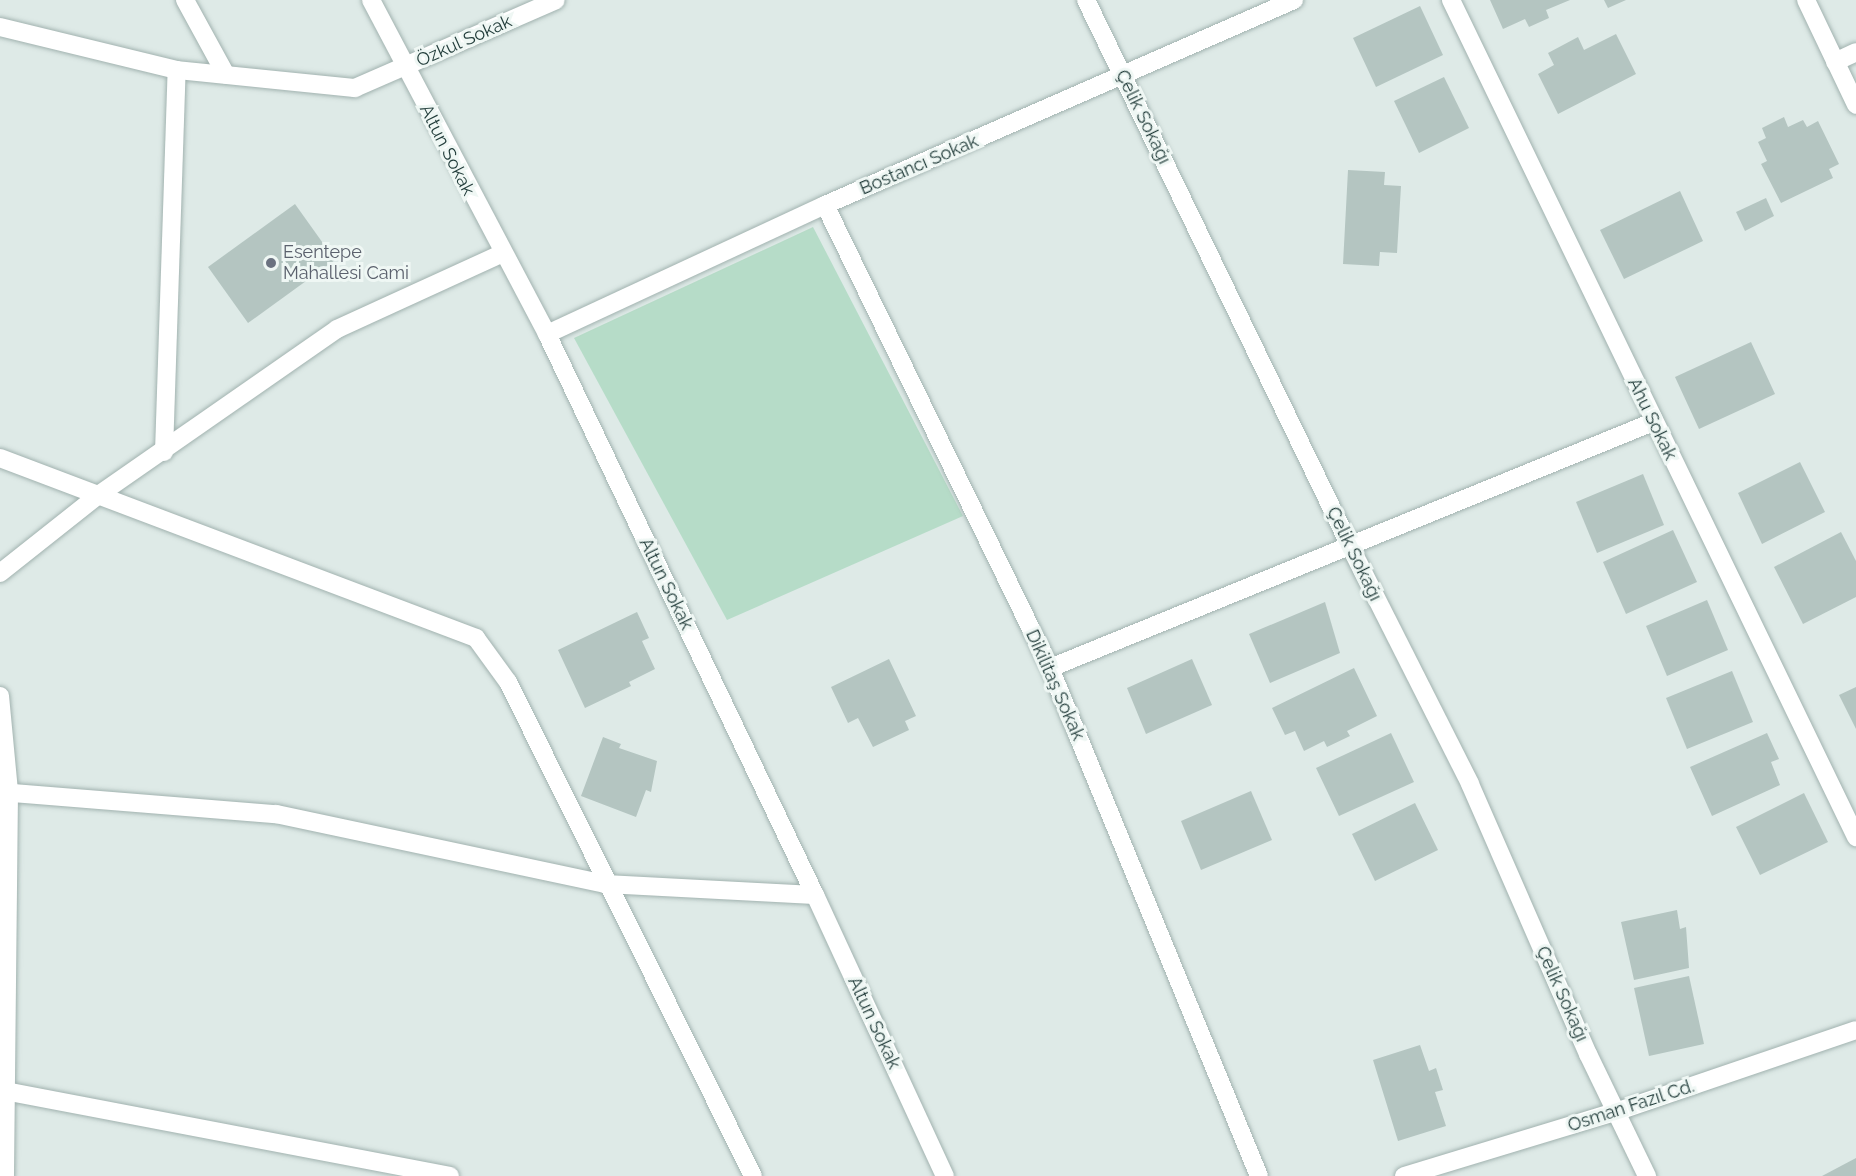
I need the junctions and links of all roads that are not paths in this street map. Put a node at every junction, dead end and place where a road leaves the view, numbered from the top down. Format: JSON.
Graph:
{"nodes":[{"id":1,"x":185,"y":0,"type":"edge"},
{"id":2,"x":371,"y":0,"type":"edge"},
{"id":3,"x":556,"y":0,"type":"edge"},
{"id":4,"x":1086,"y":0,"type":"edge"},
{"id":5,"x":1294,"y":0,"type":"edge"},
{"id":6,"x":1452,"y":0,"type":"edge"},
{"id":7,"x":1806,"y":0,"type":"edge"},
{"id":8,"x":0,"y":27,"type":"edge"},
{"id":9,"x":1856,"y":52,"type":"edge"},
{"id":10,"x":1835,"y":62,"type":"junction"},
{"id":11,"x":405,"y":68,"type":"junction"},
{"id":12,"x":177,"y":70,"type":"junction"},
{"id":13,"x":226,"y":75,"type":"junction"},
{"id":14,"x":1124,"y":77,"type":"junction"},
{"id":15,"x":1856,"y":105,"type":"edge"},
{"id":16,"x":825,"y":205,"type":"junction"},
{"id":17,"x":501,"y":254,"type":"junction"},
{"id":18,"x":547,"y":334,"type":"junction"},
{"id":19,"x":1653,"y":422,"type":"junction"},
{"id":20,"x":164,"y":452,"type":"junction"},
{"id":21,"x":0,"y":458,"type":"edge"},
{"id":22,"x":98,"y":496,"type":"junction"},
{"id":23,"x":1351,"y":548,"type":"junction"},
{"id":24,"x":0,"y":573,"type":"edge"},
{"id":25,"x":1050,"y":668,"type":"junction"},
{"id":26,"x":0,"y":696,"type":"edge"},
{"id":27,"x":5,"y":792,"type":"edge"},
{"id":28,"x":1856,"y":837,"type":"edge"},
{"id":29,"x":605,"y":884,"type":"junction"},
{"id":30,"x":815,"y":895,"type":"junction"},
{"id":31,"x":1856,"y":1030,"type":"edge"},
{"id":32,"x":2,"y":1091,"type":"edge"},
{"id":33,"x":1618,"y":1111,"type":"junction"},
{"id":34,"x":5,"y":1176,"type":"edge"},
{"id":35,"x":450,"y":1176,"type":"edge"},
{"id":36,"x":753,"y":1176,"type":"edge"},
{"id":37,"x":945,"y":1176,"type":"edge"},
{"id":38,"x":1259,"y":1176,"type":"edge"},
{"id":39,"x":1404,"y":1176,"type":"edge"},
{"id":40,"x":1647,"y":1176,"type":"edge"}],
"edges":[{"from":1,"to":13,"type":"street"},
{"from":2,"to":11,"type":"street","name":"Altun Sokak"},
{"from":3,"to":11,"type":"street","name":"Özkul Sokak"},
{"from":4,"to":14,"type":"street","name":"Çelik Sokağı"},
{"from":5,"to":14,"type":"street","name":"Bostancı Sokak"},
{"from":6,"to":19,"type":"street","name":"Ahu Sokak"},
{"from":7,"to":10,"type":"street"},
{"from":8,"to":12,"type":"street","name":"Özkul Sokak"},
{"from":9,"to":10,"type":"street"},
{"from":10,"to":15,"type":"street"},
{"from":11,"to":13,"type":"street","name":"Özkul Sokak"},
{"from":11,"to":17,"type":"street","name":"Altun Sokak"},
{"from":12,"to":13,"type":"street","name":"Özkul Sokak"},
{"from":12,"to":20,"type":"street"},
{"from":14,"to":16,"type":"street","name":"Bostancı Sokak"},
{"from":14,"to":23,"type":"street","name":"Çelik Sokağı"},
{"from":16,"to":18,"type":"street","name":"Bostancı Sokak"},
{"from":16,"to":25,"type":"street","name":"Dikilitaş Sokak"},
{"from":17,"to":18,"type":"street","name":"Altun Sokak"},
{"from":17,"to":20,"type":"street"},
{"from":18,"to":30,"type":"street","name":"Altun Sokak"},
{"from":19,"to":23,"type":"street"},
{"from":19,"to":28,"type":"street","name":"Ahu Sokak"},
{"from":20,"to":22,"type":"street"},
{"from":21,"to":22,"type":"street"},
{"from":22,"to":24,"type":"street"},
{"from":22,"to":29,"type":"street"},
{"from":23,"to":25,"type":"street"},
{"from":23,"to":33,"type":"street","name":"Çelik Sokağı"},
{"from":25,"to":38,"type":"street","name":"Dikilitaş Sokak"},
{"from":26,"to":27,"type":"street"},
{"from":27,"to":29,"type":"street"},
{"from":27,"to":32,"type":"street"},
{"from":29,"to":30,"type":"street"},
{"from":29,"to":36,"type":"street"},
{"from":30,"to":37,"type":"street","name":"Altun Sokak"},
{"from":31,"to":33,"type":"street","name":"Osman Fazıl Cd."},
{"from":32,"to":34,"type":"street"},
{"from":32,"to":35,"type":"street"},
{"from":33,"to":39,"type":"street","name":"Osman Fazıl Cd."},
{"from":33,"to":40,"type":"street","name":"Çelik Sokağı"}]}
